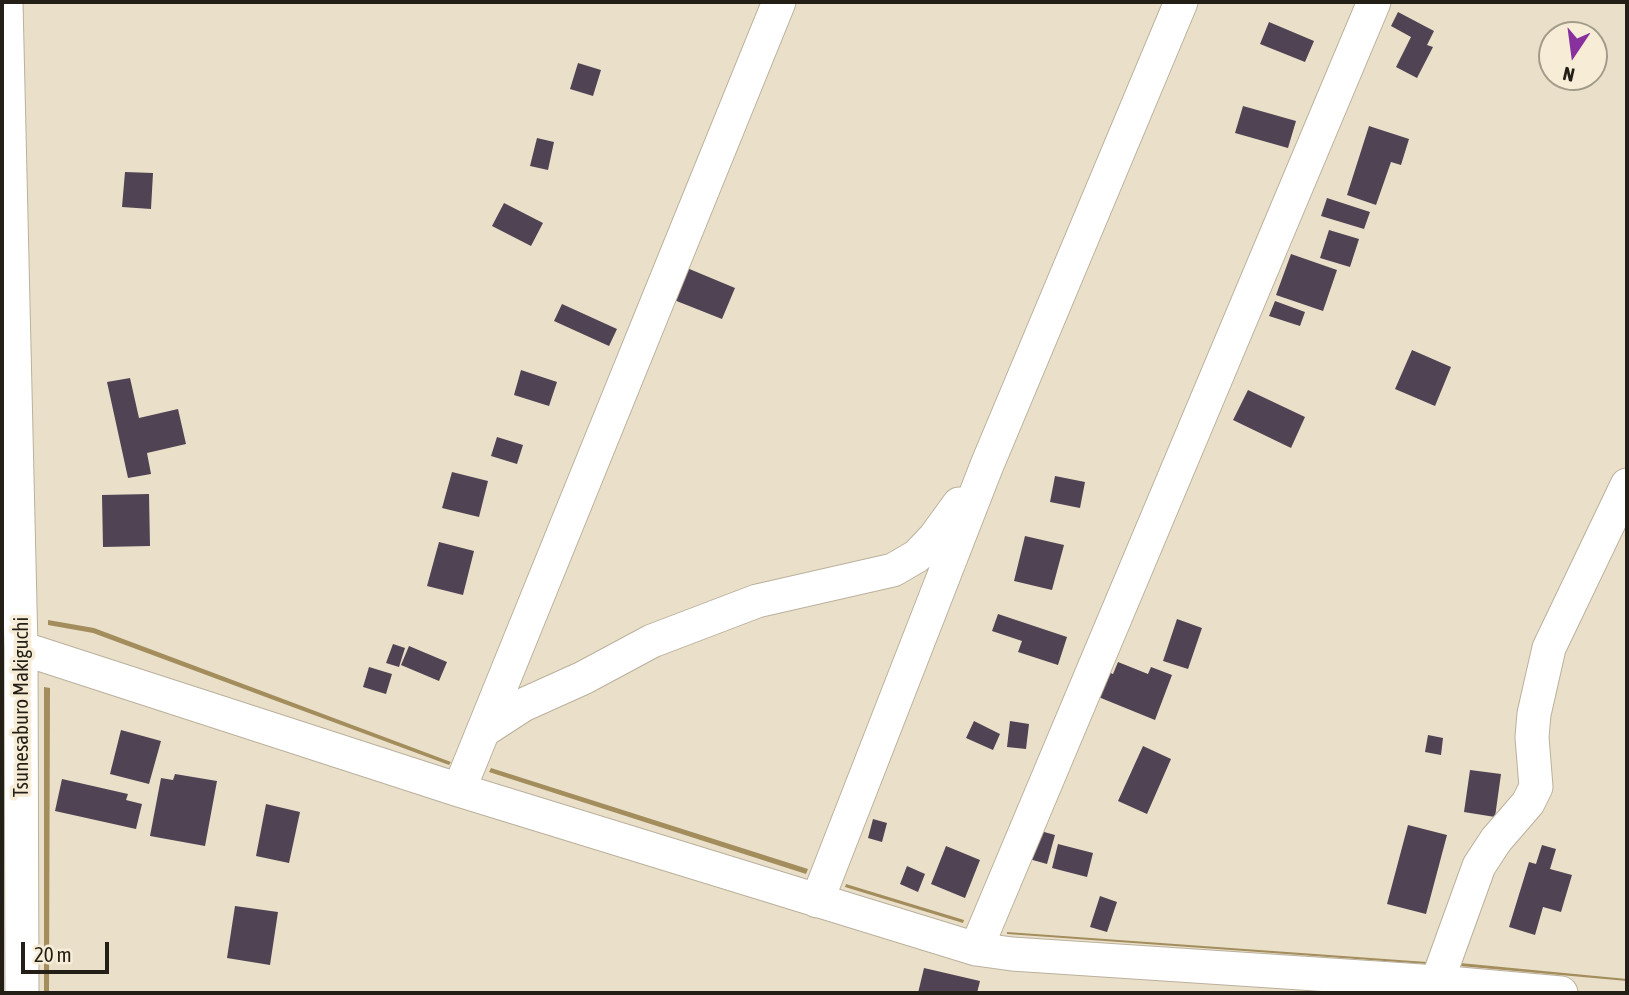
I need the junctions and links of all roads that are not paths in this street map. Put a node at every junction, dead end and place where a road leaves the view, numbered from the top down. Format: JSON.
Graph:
{"nodes":[{"id":1,"x":6,"y":2,"type":"edge"},
{"id":2,"x":779,"y":2,"type":"edge"},
{"id":3,"x":1181,"y":2,"type":"edge"},
{"id":4,"x":1374,"y":2,"type":"edge"},
{"id":5,"x":987,"y":465,"type":"junction"},
{"id":6,"x":1627,"y":485,"type":"edge"},
{"id":7,"x":22,"y":648,"type":"junction"},
{"id":8,"x":483,"y":731,"type":"junction"},
{"id":9,"x":458,"y":790,"type":"junction"},
{"id":10,"x":817,"y":901,"type":"junction"},
{"id":11,"x":976,"y":949,"type":"junction"},
{"id":12,"x":1437,"y":982,"type":"junction"},
{"id":13,"x":1522,"y":992,"type":"edge"},
{"id":14,"x":22,"y":993,"type":"edge"},
{"id":15,"x":1561,"y":993,"type":"edge"}],
"edges":[{"from":1,"to":7,"type":"street","name":"Tsunesaburo Makiguchi"},
{"from":2,"to":8,"type":"street"},
{"from":3,"to":5,"type":"street"},
{"from":4,"to":11,"type":"street"},
{"from":5,"to":8,"type":"street"},
{"from":5,"to":10,"type":"street"},
{"from":6,"to":12,"type":"street"},
{"from":7,"to":9,"type":"street"},
{"from":7,"to":14,"type":"street","name":"Tsunesaburo Makiguchi"},
{"from":8,"to":9,"type":"street"},
{"from":9,"to":10,"type":"street"},
{"from":10,"to":11,"type":"street"},
{"from":11,"to":12,"type":"street"},
{"from":12,"to":13,"type":"street"},
{"from":13,"to":15,"type":"street"}]}
